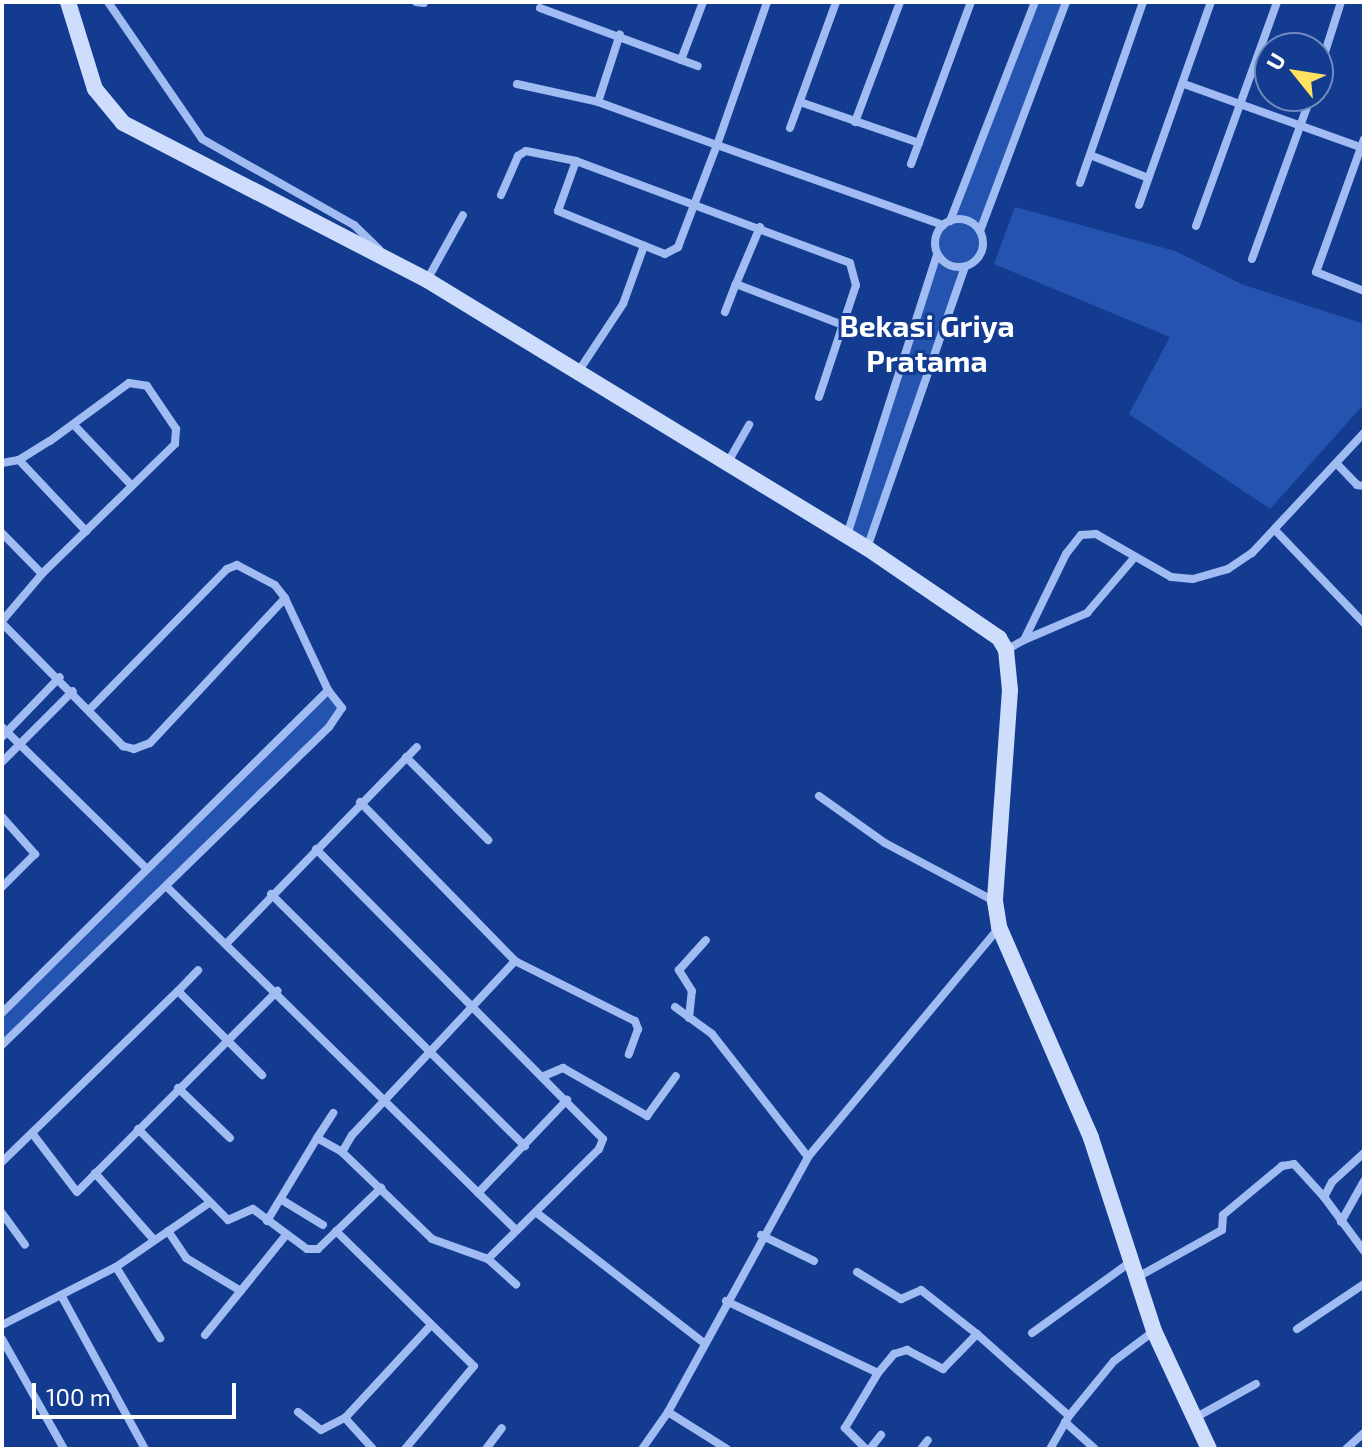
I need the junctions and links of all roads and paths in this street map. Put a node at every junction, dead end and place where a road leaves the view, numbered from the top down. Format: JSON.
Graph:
{"nodes":[{"id":1,"x":108,"y":2,"type":"edge"},
{"id":2,"x":416,"y":2,"type":"edge"},
{"id":3,"x":703,"y":2,"type":"edge"},
{"id":4,"x":767,"y":2,"type":"edge"},
{"id":5,"x":836,"y":2,"type":"edge"},
{"id":6,"x":900,"y":2,"type":"edge"},
{"id":7,"x":971,"y":2,"type":"edge"},
{"id":8,"x":1035,"y":2,"type":"edge"},
{"id":9,"x":1066,"y":2,"type":"edge"},
{"id":10,"x":1143,"y":2,"type":"edge"},
{"id":11,"x":1211,"y":2,"type":"edge"},
{"id":12,"x":1277,"y":2,"type":"edge"},
{"id":13,"x":1341,"y":2,"type":"edge"},
{"id":14,"x":424,"y":3,"type":"edge"},
{"id":15,"x":68,"y":4,"type":"edge"},
{"id":16,"x":540,"y":8,"type":"dead end"},
{"id":17,"x":1331,"y":32,"type":"edge"},
{"id":18,"x":620,"y":34,"type":"junction"},
{"id":19,"x":681,"y":60,"type":"junction"},
{"id":20,"x":698,"y":66,"type":"dead end"},
{"id":21,"x":517,"y":84,"type":"dead end"},
{"id":22,"x":1184,"y":84,"type":"junction"},
{"id":23,"x":598,"y":102,"type":"junction"},
{"id":24,"x":800,"y":102,"type":"junction"},
{"id":25,"x":1243,"y":105,"type":"junction"},
{"id":26,"x":1305,"y":112,"type":"edge"},
{"id":27,"x":855,"y":122,"type":"junction"},
{"id":28,"x":1301,"y":125,"type":"junction"},
{"id":29,"x":790,"y":128,"type":"dead end"},
{"id":30,"x":919,"y":143,"type":"junction"},
{"id":31,"x":717,"y":145,"type":"junction"},
{"id":32,"x":1363,"y":145,"type":"edge"},
{"id":33,"x":1090,"y":155,"type":"junction"},
{"id":34,"x":576,"y":161,"type":"junction"},
{"id":35,"x":911,"y":164,"type":"dead end"},
{"id":36,"x":1148,"y":178,"type":"junction"},
{"id":37,"x":1080,"y":183,"type":"dead end"},
{"id":38,"x":501,"y":195,"type":"dead end"},
{"id":39,"x":697,"y":204,"type":"junction"},
{"id":40,"x":1139,"y":205,"type":"dead end"},
{"id":41,"x":463,"y":215,"type":"dead end"},
{"id":42,"x":947,"y":223,"type":"junction"},
{"id":43,"x":1196,"y":226,"type":"dead end"},
{"id":44,"x":760,"y":227,"type":"junction"},
{"id":45,"x":980,"y":231,"type":"junction"},
{"id":46,"x":644,"y":246,"type":"junction"},
{"id":47,"x":937,"y":254,"type":"junction"},
{"id":48,"x":1252,"y":259,"type":"dead end"},
{"id":49,"x":390,"y":261,"type":"junction"},
{"id":50,"x":965,"y":267,"type":"junction"},
{"id":51,"x":427,"y":280,"type":"junction"},
{"id":52,"x":736,"y":284,"type":"junction"},
{"id":53,"x":1364,"y":291,"type":"edge"},
{"id":54,"x":725,"y":312,"type":"dead end"},
{"id":55,"x":840,"y":324,"type":"junction"},
{"id":56,"x":578,"y":372,"type":"junction"},
{"id":57,"x":819,"y":397,"type":"dead end"},
{"id":58,"x":74,"y":425,"type":"junction"},
{"id":59,"x":749,"y":425,"type":"dead end"},
{"id":60,"x":1364,"y":433,"type":"edge"},
{"id":61,"x":19,"y":460,"type":"junction"},
{"id":62,"x":2,"y":463,"type":"edge"},
{"id":63,"x":727,"y":463,"type":"junction"},
{"id":64,"x":1337,"y":464,"type":"junction"},
{"id":65,"x":132,"y":486,"type":"junction"},
{"id":66,"x":1364,"y":486,"type":"edge"},
{"id":67,"x":1275,"y":530,"type":"junction"},
{"id":68,"x":86,"y":531,"type":"junction"},
{"id":69,"x":2,"y":533,"type":"edge"},
{"id":70,"x":847,"y":536,"type":"junction"},
{"id":71,"x":867,"y":548,"type":"junction"},
{"id":72,"x":1134,"y":558,"type":"junction"},
{"id":73,"x":42,"y":574,"type":"junction"},
{"id":74,"x":285,"y":598,"type":"junction"},
{"id":75,"x":2,"y":622,"type":"edge"},
{"id":76,"x":1364,"y":623,"type":"edge"},
{"id":77,"x":1024,"y":640,"type":"junction"},
{"id":78,"x":1006,"y":650,"type":"junction"},
{"id":79,"x":60,"y":677,"type":"junction"},
{"id":80,"x":328,"y":690,"type":"junction"},
{"id":81,"x":73,"y":691,"type":"junction"},
{"id":82,"x":89,"y":710,"type":"junction"},
{"id":83,"x":4,"y":732,"type":"edge"},
{"id":84,"x":20,"y":743,"type":"junction"},
{"id":85,"x":417,"y":747,"type":"dead end"},
{"id":86,"x":406,"y":757,"type":"junction"},
{"id":87,"x":2,"y":762,"type":"edge"},
{"id":88,"x":819,"y":796,"type":"dead end"},
{"id":89,"x":360,"y":802,"type":"junction"},
{"id":90,"x":2,"y":817,"type":"edge"},
{"id":91,"x":488,"y":840,"type":"dead end"},
{"id":92,"x":316,"y":849,"type":"junction"},
{"id":93,"x":146,"y":868,"type":"junction"},
{"id":94,"x":166,"y":886,"type":"junction"},
{"id":95,"x":2,"y":887,"type":"edge"},
{"id":96,"x":271,"y":894,"type":"junction"},
{"id":97,"x":995,"y":901,"type":"junction"},
{"id":98,"x":999,"y":927,"type":"junction"},
{"id":99,"x":706,"y":940,"type":"dead end"},
{"id":100,"x":226,"y":944,"type":"junction"},
{"id":101,"x":515,"y":961,"type":"junction"},
{"id":102,"x":198,"y":970,"type":"dead end"},
{"id":103,"x":178,"y":991,"type":"junction"},
{"id":104,"x":277,"y":991,"type":"junction"},
{"id":105,"x":476,"y":1007,"type":"junction"},
{"id":106,"x":675,"y":1007,"type":"dead end"},
{"id":107,"x":2,"y":1013,"type":"edge"},
{"id":108,"x":689,"y":1018,"type":"junction"},
{"id":109,"x":229,"y":1040,"type":"junction"},
{"id":110,"x":2,"y":1045,"type":"edge"},
{"id":111,"x":432,"y":1050,"type":"junction"},
{"id":112,"x":629,"y":1054,"type":"dead end"},
{"id":113,"x":262,"y":1075,"type":"dead end"},
{"id":114,"x":544,"y":1076,"type":"junction"},
{"id":115,"x":676,"y":1076,"type":"dead end"},
{"id":116,"x":178,"y":1088,"type":"junction"},
{"id":117,"x":567,"y":1100,"type":"junction"},
{"id":118,"x":383,"y":1101,"type":"junction"},
{"id":119,"x":333,"y":1113,"type":"dead end"},
{"id":120,"x":138,"y":1129,"type":"junction"},
{"id":121,"x":32,"y":1133,"type":"junction"},
{"id":122,"x":230,"y":1138,"type":"dead end"},
{"id":123,"x":317,"y":1138,"type":"junction"},
{"id":124,"x":525,"y":1146,"type":"junction"},
{"id":125,"x":342,"y":1152,"type":"junction"},
{"id":126,"x":1364,"y":1153,"type":"edge"},
{"id":127,"x":808,"y":1157,"type":"junction"},
{"id":128,"x":2,"y":1162,"type":"edge"},
{"id":129,"x":95,"y":1173,"type":"junction"},
{"id":130,"x":1364,"y":1181,"type":"edge"},
{"id":131,"x":381,"y":1188,"type":"junction"},
{"id":132,"x":478,"y":1193,"type":"junction"},
{"id":133,"x":1324,"y":1197,"type":"junction"},
{"id":134,"x":282,"y":1200,"type":"junction"},
{"id":135,"x":209,"y":1203,"type":"junction"},
{"id":136,"x":2,"y":1213,"type":"edge"},
{"id":137,"x":537,"y":1213,"type":"junction"},
{"id":138,"x":267,"y":1221,"type":"junction"},
{"id":139,"x":1341,"y":1222,"type":"junction"},
{"id":140,"x":323,"y":1225,"type":"dead end"},
{"id":141,"x":516,"y":1230,"type":"junction"},
{"id":142,"x":168,"y":1231,"type":"junction"},
{"id":143,"x":336,"y":1231,"type":"junction"},
{"id":144,"x":286,"y":1235,"type":"junction"},
{"id":145,"x":761,"y":1235,"type":"junction"},
{"id":146,"x":154,"y":1240,"type":"junction"},
{"id":147,"x":25,"y":1245,"type":"dead end"},
{"id":148,"x":1364,"y":1251,"type":"edge"},
{"id":149,"x":488,"y":1259,"type":"junction"},
{"id":150,"x":814,"y":1261,"type":"dead end"},
{"id":151,"x":116,"y":1267,"type":"junction"},
{"id":152,"x":1132,"y":1271,"type":"junction"},
{"id":153,"x":857,"y":1272,"type":"dead end"},
{"id":154,"x":516,"y":1284,"type":"dead end"},
{"id":155,"x":1364,"y":1284,"type":"edge"},
{"id":156,"x":241,"y":1291,"type":"junction"},
{"id":157,"x":61,"y":1295,"type":"junction"},
{"id":158,"x":726,"y":1301,"type":"junction"},
{"id":159,"x":2,"y":1325,"type":"edge"},
{"id":160,"x":431,"y":1325,"type":"junction"},
{"id":161,"x":1297,"y":1329,"type":"dead end"},
{"id":162,"x":1154,"y":1331,"type":"junction"},
{"id":163,"x":1032,"y":1333,"type":"dead end"},
{"id":164,"x":977,"y":1334,"type":"junction"},
{"id":165,"x":205,"y":1335,"type":"dead end"},
{"id":166,"x":160,"y":1338,"type":"dead end"},
{"id":167,"x":2,"y":1339,"type":"edge"},
{"id":168,"x":705,"y":1344,"type":"junction"},
{"id":169,"x":878,"y":1373,"type":"junction"},
{"id":170,"x":1256,"y":1384,"type":"dead end"},
{"id":171,"x":298,"y":1412,"type":"dead end"},
{"id":172,"x":668,"y":1412,"type":"junction"},
{"id":173,"x":345,"y":1418,"type":"junction"},
{"id":174,"x":1067,"y":1419,"type":"junction"},
{"id":175,"x":1193,"y":1419,"type":"junction"},
{"id":176,"x":502,"y":1428,"type":"dead end"},
{"id":177,"x":1364,"y":1433,"type":"edge"},
{"id":178,"x":881,"y":1435,"type":"dead end"},
{"id":179,"x":928,"y":1440,"type":"dead end"},
{"id":180,"x":370,"y":1448,"type":"edge"},
{"id":181,"x":64,"y":1449,"type":"edge"},
{"id":182,"x":145,"y":1449,"type":"edge"},
{"id":183,"x":405,"y":1449,"type":"edge"},
{"id":184,"x":486,"y":1449,"type":"edge"},
{"id":185,"x":642,"y":1449,"type":"edge"},
{"id":186,"x":727,"y":1449,"type":"edge"},
{"id":187,"x":868,"y":1449,"type":"edge"},
{"id":188,"x":921,"y":1449,"type":"edge"},
{"id":189,"x":1050,"y":1449,"type":"edge"},
{"id":190,"x":1095,"y":1449,"type":"edge"},
{"id":191,"x":1209,"y":1449,"type":"edge"},
{"id":192,"x":1346,"y":1449,"type":"edge"}],
"edges":[{"from":1,"to":49,"type":"street"},
{"from":2,"to":14,"type":"street"},
{"from":3,"to":19,"type":"street"},
{"from":4,"to":31,"type":"street"},
{"from":5,"to":24,"type":"street"},
{"from":6,"to":27,"type":"street"},
{"from":7,"to":30,"type":"street"},
{"from":8,"to":42,"type":"street"},
{"from":9,"to":45,"type":"street"},
{"from":10,"to":33,"type":"street"},
{"from":11,"to":22,"type":"street"},
{"from":12,"to":25,"type":"street"},
{"from":13,"to":17,"type":"street"},
{"from":15,"to":49,"type":"street"},
{"from":16,"to":18,"type":"street"},
{"from":18,"to":19,"type":"street"},
{"from":18,"to":23,"type":"street"},
{"from":19,"to":20,"type":"street"},
{"from":21,"to":23,"type":"street"},
{"from":22,"to":25,"type":"street"},
{"from":22,"to":36,"type":"street"},
{"from":23,"to":31,"type":"street"},
{"from":24,"to":27,"type":"street"},
{"from":24,"to":29,"type":"street"},
{"from":25,"to":28,"type":"street"},
{"from":25,"to":43,"type":"street"},
{"from":26,"to":28,"type":"street"},
{"from":27,"to":30,"type":"street"},
{"from":28,"to":32,"type":"street"},
{"from":28,"to":48,"type":"street"},
{"from":30,"to":35,"type":"street"},
{"from":31,"to":39,"type":"street"},
{"from":31,"to":42,"type":"street"},
{"from":32,"to":53,"type":"street"},
{"from":33,"to":36,"type":"street"},
{"from":33,"to":37,"type":"street"},
{"from":34,"to":38,"type":"street"},
{"from":34,"to":39,"type":"street"},
{"from":34,"to":46,"type":"street"},
{"from":36,"to":40,"type":"street"},
{"from":39,"to":44,"type":"street"},
{"from":39,"to":46,"type":"street"},
{"from":41,"to":51,"type":"street"},
{"from":42,"to":45,"type":"street"},
{"from":42,"to":47,"type":"street"},
{"from":44,"to":52,"type":"street"},
{"from":44,"to":55,"type":"street"},
{"from":45,"to":50,"type":"street"},
{"from":46,"to":56,"type":"street"},
{"from":47,"to":50,"type":"street"},
{"from":47,"to":70,"type":"street"},
{"from":49,"to":51,"type":"street"},
{"from":50,"to":71,"type":"street"},
{"from":51,"to":56,"type":"street"},
{"from":52,"to":54,"type":"street"},
{"from":52,"to":55,"type":"street"},
{"from":55,"to":57,"type":"street"},
{"from":56,"to":63,"type":"street"},
{"from":58,"to":61,"type":"street"},
{"from":58,"to":65,"type":"street"},
{"from":58,"to":65,"type":"street"},
{"from":59,"to":63,"type":"street"},
{"from":60,"to":64,"type":"street"},
{"from":61,"to":62,"type":"street"},
{"from":61,"to":68,"type":"street"},
{"from":63,"to":70,"type":"street"},
{"from":64,"to":66,"type":"street"},
{"from":64,"to":67,"type":"street"},
{"from":65,"to":68,"type":"street"},
{"from":67,"to":72,"type":"street"},
{"from":67,"to":76,"type":"street"},
{"from":68,"to":73,"type":"street"},
{"from":69,"to":73,"type":"street"},
{"from":70,"to":71,"type":"street"},
{"from":71,"to":78,"type":"street"},
{"from":72,"to":77,"type":"street"},
{"from":72,"to":77,"type":"street"},
{"from":73,"to":75,"type":"street"},
{"from":74,"to":80,"type":"street"},
{"from":74,"to":82,"type":"street"},
{"from":74,"to":82,"type":"street"},
{"from":75,"to":79,"type":"street"},
{"from":77,"to":78,"type":"street"},
{"from":78,"to":97,"type":"street"},
{"from":79,"to":81,"type":"street"},
{"from":79,"to":83,"type":"street"},
{"from":80,"to":93,"type":"street"},
{"from":80,"to":94,"type":"street"},
{"from":81,"to":82,"type":"street"},
{"from":81,"to":84,"type":"street"},
{"from":83,"to":84,"type":"street"},
{"from":84,"to":87,"type":"street"},
{"from":84,"to":93,"type":"street"},
{"from":85,"to":86,"type":"street"},
{"from":86,"to":89,"type":"street"},
{"from":86,"to":91,"type":"street"},
{"from":88,"to":97,"type":"street"},
{"from":89,"to":92,"type":"street"},
{"from":89,"to":101,"type":"street"},
{"from":90,"to":95,"type":"street"},
{"from":92,"to":96,"type":"street"},
{"from":92,"to":105,"type":"street"},
{"from":93,"to":107,"type":"street"},
{"from":94,"to":100,"type":"street"},
{"from":94,"to":110,"type":"street"},
{"from":96,"to":100,"type":"street"},
{"from":96,"to":111,"type":"street"},
{"from":97,"to":98,"type":"street"},
{"from":98,"to":127,"type":"street"},
{"from":98,"to":152,"type":"street"},
{"from":99,"to":108,"type":"street"},
{"from":100,"to":104,"type":"street"},
{"from":101,"to":105,"type":"street"},
{"from":101,"to":112,"type":"street"},
{"from":102,"to":103,"type":"street"},
{"from":103,"to":109,"type":"street"},
{"from":103,"to":121,"type":"street"},
{"from":104,"to":109,"type":"street"},
{"from":104,"to":118,"type":"street"},
{"from":105,"to":111,"type":"street"},
{"from":105,"to":114,"type":"street"},
{"from":106,"to":108,"type":"street"},
{"from":108,"to":127,"type":"street"},
{"from":109,"to":113,"type":"street"},
{"from":109,"to":116,"type":"street"},
{"from":111,"to":118,"type":"street"},
{"from":111,"to":124,"type":"street"},
{"from":114,"to":115,"type":"street"},
{"from":114,"to":117,"type":"street"},
{"from":116,"to":120,"type":"street"},
{"from":116,"to":122,"type":"street"},
{"from":117,"to":124,"type":"street"},
{"from":117,"to":137,"type":"street"},
{"from":118,"to":125,"type":"street"},
{"from":118,"to":132,"type":"street"},
{"from":119,"to":123,"type":"street"},
{"from":120,"to":129,"type":"street"},
{"from":120,"to":135,"type":"street"},
{"from":121,"to":128,"type":"street"},
{"from":121,"to":129,"type":"street"},
{"from":123,"to":125,"type":"street"},
{"from":123,"to":134,"type":"street"},
{"from":124,"to":132,"type":"street"},
{"from":125,"to":131,"type":"street"},
{"from":126,"to":133,"type":"street"},
{"from":127,"to":145,"type":"street"},
{"from":129,"to":146,"type":"street"},
{"from":130,"to":139,"type":"street"},
{"from":131,"to":143,"type":"street"},
{"from":131,"to":149,"type":"street"},
{"from":132,"to":141,"type":"street"},
{"from":133,"to":139,"type":"street"},
{"from":133,"to":152,"type":"street"},
{"from":134,"to":138,"type":"street"},
{"from":134,"to":140,"type":"street"},
{"from":135,"to":138,"type":"street"},
{"from":135,"to":142,"type":"street"},
{"from":136,"to":147,"type":"street"},
{"from":137,"to":141,"type":"street"},
{"from":137,"to":168,"type":"street"},
{"from":138,"to":144,"type":"street"},
{"from":139,"to":148,"type":"street"},
{"from":141,"to":149,"type":"street"},
{"from":142,"to":146,"type":"street"},
{"from":142,"to":156,"type":"street"},
{"from":143,"to":144,"type":"street"},
{"from":143,"to":160,"type":"street"},
{"from":144,"to":156,"type":"street"},
{"from":145,"to":150,"type":"street"},
{"from":145,"to":158,"type":"street"},
{"from":146,"to":151,"type":"street"},
{"from":149,"to":154,"type":"street"},
{"from":151,"to":157,"type":"street"},
{"from":151,"to":166,"type":"street"},
{"from":152,"to":162,"type":"street"},
{"from":152,"to":163,"type":"street"},
{"from":153,"to":164,"type":"street"},
{"from":155,"to":161,"type":"street"},
{"from":156,"to":165,"type":"street"},
{"from":157,"to":159,"type":"street"},
{"from":157,"to":182,"type":"street"},
{"from":158,"to":168,"type":"street"},
{"from":158,"to":169,"type":"street"},
{"from":160,"to":173,"type":"street"},
{"from":160,"to":183,"type":"street"},
{"from":162,"to":174,"type":"street"},
{"from":162,"to":175,"type":"street"},
{"from":164,"to":169,"type":"street"},
{"from":164,"to":174,"type":"street"},
{"from":167,"to":181,"type":"street"},
{"from":168,"to":172,"type":"street"},
{"from":169,"to":187,"type":"street"},
{"from":170,"to":175,"type":"street"},
{"from":171,"to":173,"type":"street"},
{"from":172,"to":185,"type":"street"},
{"from":172,"to":186,"type":"street"},
{"from":173,"to":180,"type":"street"},
{"from":174,"to":189,"type":"street"},
{"from":174,"to":190,"type":"street"},
{"from":175,"to":191,"type":"street"},
{"from":176,"to":184,"type":"street"},
{"from":177,"to":192,"type":"street"},
{"from":178,"to":187,"type":"street"},
{"from":179,"to":188,"type":"street"}]}
